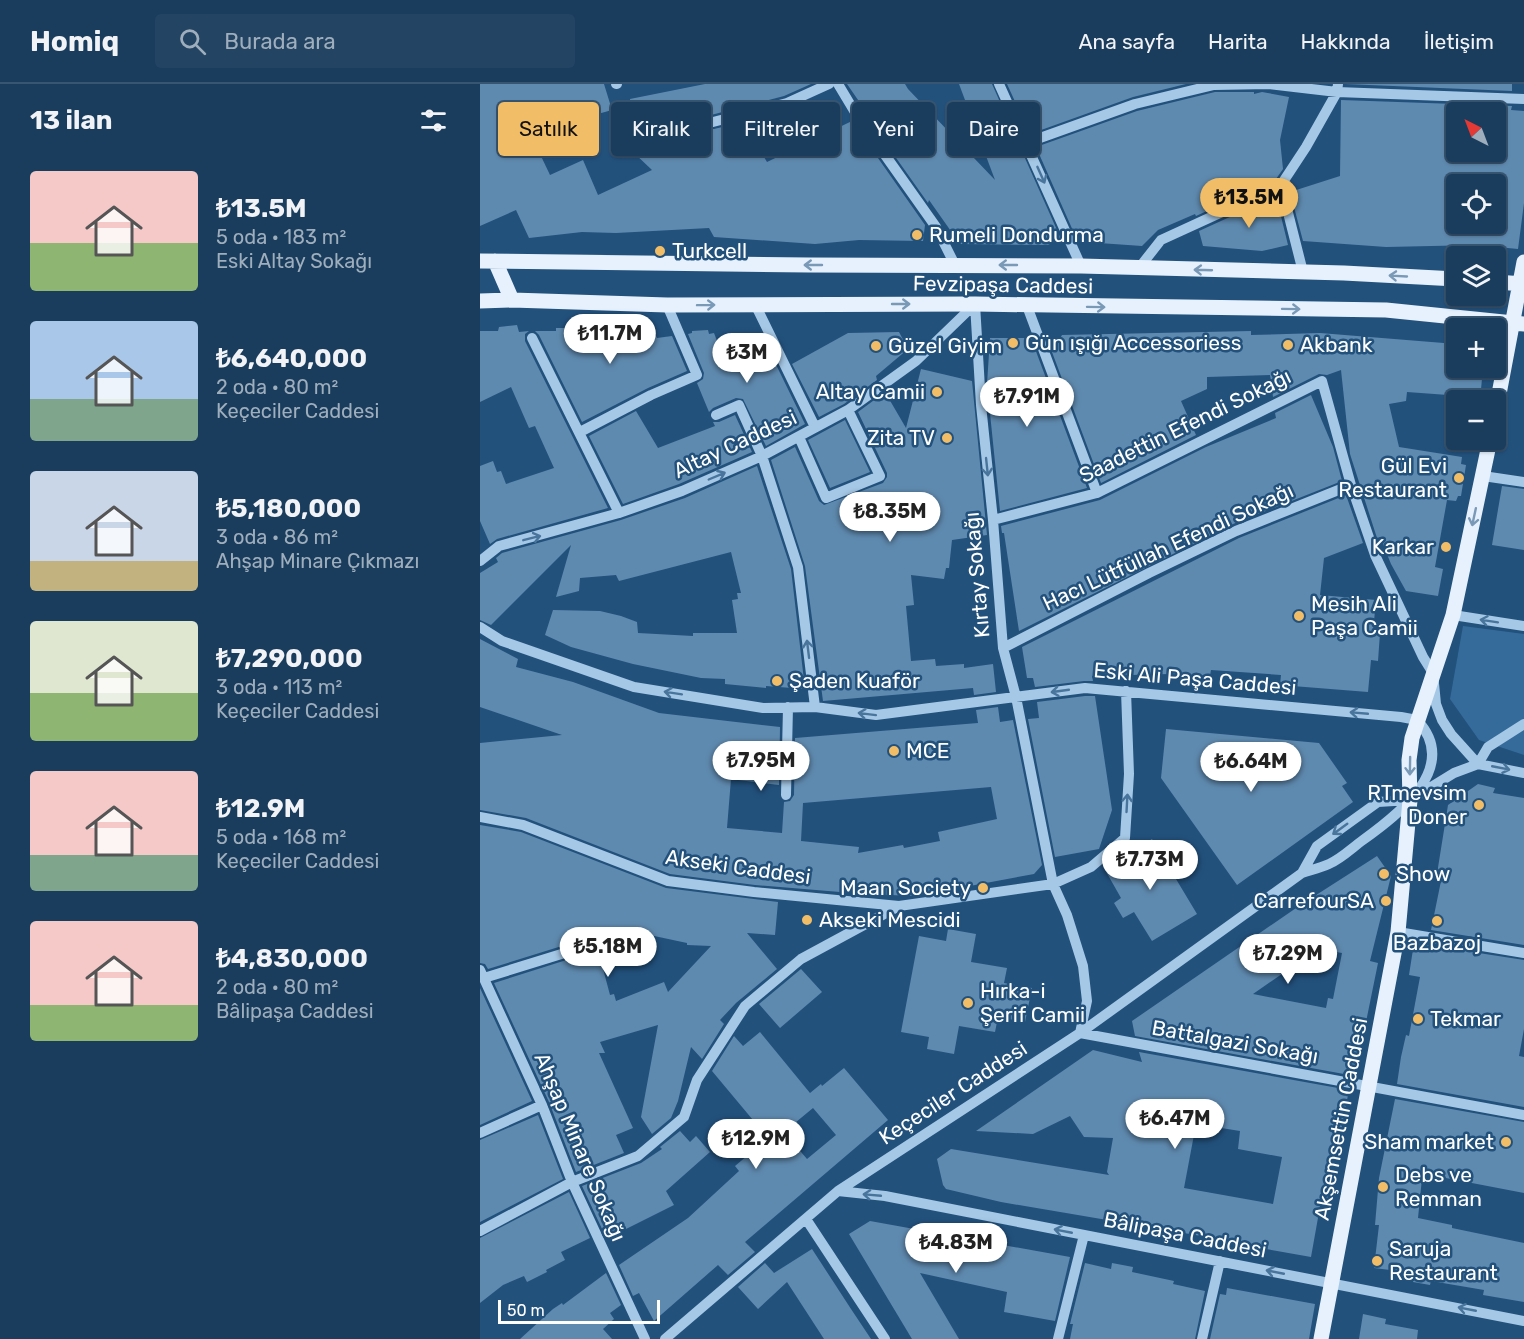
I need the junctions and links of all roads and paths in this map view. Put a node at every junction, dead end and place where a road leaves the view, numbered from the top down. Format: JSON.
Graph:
{"nodes":[{"id":1,"x":828,"y":84,"type":"edge"},
{"id":2,"x":838,"y":84,"type":"edge"},
{"id":3,"x":999,"y":84,"type":"edge"},
{"id":4,"x":1204,"y":86,"type":"edge"},
{"id":5,"x":1338,"y":88,"type":"edge"},
{"id":6,"x":1524,"y":99,"type":"edge"},
{"id":7,"x":1007,"y":102,"type":"edge"},
{"id":8,"x":713,"y":122,"type":"dead end"},
{"id":9,"x":1040,"y":137,"type":"edge"},
{"id":10,"x":1032,"y":156,"type":"edge"},
{"id":11,"x":1281,"y":185,"type":"junction"},
{"id":12,"x":488,"y":261,"type":"edge"},
{"id":13,"x":1524,"y":262,"type":"edge"},
{"id":14,"x":955,"y":265,"type":"junction"},
{"id":15,"x":1081,"y":266,"type":"junction"},
{"id":16,"x":1139,"y":268,"type":"junction"},
{"id":17,"x":1303,"y":272,"type":"junction"},
{"id":18,"x":1446,"y":279,"type":"edge"},
{"id":19,"x":1506,"y":283,"type":"edge"},
{"id":20,"x":1521,"y":284,"type":"edge"},
{"id":21,"x":512,"y":300,"type":"junction"},
{"id":22,"x":480,"y":301,"type":"edge"},
{"id":23,"x":755,"y":304,"type":"junction"},
{"id":24,"x":975,"y":304,"type":"junction"},
{"id":25,"x":667,"y":305,"type":"junction"},
{"id":26,"x":1027,"y":306,"type":"junction"},
{"id":27,"x":1518,"y":323,"type":"edge"},
{"id":28,"x":532,"y":338,"type":"dead end"},
{"id":29,"x":1501,"y":390,"type":"edge"},
{"id":30,"x":848,"y":410,"type":"junction"},
{"id":31,"x":716,"y":415,"type":"dead end"},
{"id":32,"x":815,"y":428,"type":"junction"},
{"id":33,"x":580,"y":432,"type":"junction"},
{"id":34,"x":799,"y":437,"type":"junction"},
{"id":35,"x":1488,"y":450,"type":"edge"},
{"id":36,"x":762,"y":456,"type":"junction"},
{"id":37,"x":1483,"y":476,"type":"junction"},
{"id":38,"x":1524,"y":482,"type":"edge"},
{"id":39,"x":1351,"y":485,"type":"junction"},
{"id":40,"x":1097,"y":493,"type":"junction"},
{"id":41,"x":619,"y":513,"type":"junction"},
{"id":42,"x":993,"y":520,"type":"junction"},
{"id":43,"x":480,"y":561,"type":"edge"},
{"id":44,"x":1453,"y":615,"type":"junction"},
{"id":45,"x":1524,"y":626,"type":"edge"},
{"id":46,"x":480,"y":627,"type":"edge"},
{"id":47,"x":1003,"y":648,"type":"junction"},
{"id":48,"x":1433,"y":673,"type":"junction"},
{"id":49,"x":1126,"y":691,"type":"junction"},
{"id":50,"x":1016,"y":697,"type":"junction"},
{"id":51,"x":788,"y":707,"type":"junction"},
{"id":52,"x":815,"y":707,"type":"junction"},
{"id":53,"x":1417,"y":720,"type":"junction"},
{"id":54,"x":1524,"y":724,"type":"edge"},
{"id":55,"x":1478,"y":764,"type":"junction"},
{"id":56,"x":1524,"y":773,"type":"edge"},
{"id":57,"x":786,"y":795,"type":"dead end"},
{"id":58,"x":1410,"y":800,"type":"junction"},
{"id":59,"x":480,"y":817,"type":"edge"},
{"id":60,"x":1302,"y":873,"type":"junction"},
{"id":61,"x":1053,"y":884,"type":"junction"},
{"id":62,"x":899,"y":906,"type":"junction"},
{"id":63,"x":1398,"y":932,"type":"junction"},
{"id":64,"x":610,"y":939,"type":"dead end"},
{"id":65,"x":1524,"y":953,"type":"edge"},
{"id":66,"x":482,"y":974,"type":"edge"},
{"id":67,"x":1080,"y":1033,"type":"junction"},
{"id":68,"x":1368,"y":1087,"type":"junction"},
{"id":69,"x":542,"y":1105,"type":"junction"},
{"id":70,"x":1524,"y":1115,"type":"edge"},
{"id":71,"x":480,"y":1133,"type":"edge"},
{"id":72,"x":572,"y":1182,"type":"junction"},
{"id":73,"x":838,"y":1191,"type":"junction"},
{"id":74,"x":806,"y":1219,"type":"junction"},
{"id":75,"x":480,"y":1231,"type":"edge"},
{"id":76,"x":1084,"y":1235,"type":"junction"},
{"id":77,"x":1220,"y":1261,"type":"junction"},
{"id":78,"x":1332,"y":1283,"type":"junction"},
{"id":79,"x":1524,"y":1321,"type":"edge"},
{"id":80,"x":645,"y":1339,"type":"edge"},
{"id":81,"x":665,"y":1339,"type":"edge"},
{"id":82,"x":885,"y":1339,"type":"edge"},
{"id":83,"x":1058,"y":1339,"type":"edge"},
{"id":84,"x":1202,"y":1339,"type":"edge"},
{"id":85,"x":1321,"y":1339,"type":"edge"}],
"edges":[{"from":1,"to":8,"type":"street"},
{"from":2,"to":14,"type":"street"},
{"from":3,"to":7,"type":"street"},
{"from":4,"to":5,"type":"street"},
{"from":4,"to":9,"type":"street"},
{"from":5,"to":6,"type":"street"},
{"from":5,"to":11,"type":"street"},
{"from":10,"to":15,"type":"street","one_way":true},
{"from":11,"to":16,"type":"street"},
{"from":11,"to":17,"type":"street"},
{"from":14,"to":12,"type":"main road","name":"Fevzipaşa Caddesi","one_way":true},
{"from":12,"to":21,"type":"main road"},
{"from":13,"to":20,"type":"main road"},
{"from":15,"to":14,"type":"main road","name":"Fevzipaşa Caddesi","one_way":true},
{"from":15,"to":16,"type":"main road","name":"Fevzipaşa Caddesi"},
{"from":17,"to":16,"type":"main road","name":"Fevzipaşa Caddesi","one_way":true},
{"from":18,"to":17,"type":"main road","name":"Fevzipaşa Caddesi","one_way":true},
{"from":19,"to":20,"type":"main road"},
{"from":20,"to":27,"type":"main road"},
{"from":21,"to":22,"type":"main road","name":"Fevzipaşa Caddesi"},
{"from":21,"to":25,"type":"main road","name":"Fevzipaşa Caddesi"},
{"from":23,"to":24,"type":"main road","name":"Fevzipaşa Caddesi","one_way":true},
{"from":25,"to":23,"type":"main road","name":"Fevzipaşa Caddesi","one_way":true},
{"from":23,"to":32,"type":"street"},
{"from":24,"to":26,"type":"main road","name":"Fevzipaşa Caddesi"},
{"from":24,"to":30,"type":"street","name":"Altay Caddesi"},
{"from":24,"to":42,"type":"street","name":"Kırtay Sokağı","one_way":true},
{"from":25,"to":33,"type":"street"},
{"from":26,"to":27,"type":"main road","name":"Fevzipaşa Caddesi","one_way":true},
{"from":26,"to":40,"type":"street"},
{"from":27,"to":29,"type":"main road"},
{"from":28,"to":33,"type":"street"},
{"from":30,"to":32,"type":"street","name":"Altay Caddesi"},
{"from":30,"to":34,"type":"street"},
{"from":31,"to":36,"type":"street"},
{"from":32,"to":34,"type":"street","name":"Altay Caddesi"},
{"from":33,"to":41,"type":"street"},
{"from":34,"to":36,"type":"street","name":"Altay Caddesi"},
{"from":35,"to":37,"type":"main road","name":"Akşemsettin Caddesi"},
{"from":41,"to":36,"type":"street","name":"Altay Caddesi","one_way":true},
{"from":52,"to":36,"type":"street","one_way":true},
{"from":37,"to":38,"type":"street"},
{"from":37,"to":44,"type":"main road","name":"Akşemsettin Caddesi","one_way":true},
{"from":39,"to":40,"type":"street","name":"Saadettin Efendi Sokağı"},
{"from":39,"to":47,"type":"street","name":"Hacı Lütfüllah Efendi Sokağı"},
{"from":39,"to":48,"type":"street"},
{"from":40,"to":42,"type":"street","name":"Saadettin Efendi Sokağı"},
{"from":43,"to":41,"type":"street","name":"Altay Caddesi","one_way":true},
{"from":42,"to":47,"type":"street","name":"Kırtay Sokağı"},
{"from":45,"to":44,"type":"street","one_way":true},
{"from":44,"to":48,"type":"main road","name":"Akşemsettin Caddesi"},
{"from":51,"to":46,"type":"street","name":"Eski Ali Paşa Caddesi","one_way":true},
{"from":47,"to":50,"type":"street","name":"Kırtay Sokağı"},
{"from":48,"to":53,"type":"main road","name":"Akşemsettin Caddesi"},
{"from":48,"to":55,"type":"street"},
{"from":49,"to":50,"type":"street","name":"Eski Ali Paşa Caddesi","one_way":true},
{"from":53,"to":49,"type":"street","name":"Eski Ali Paşa Caddesi","one_way":true},
{"from":61,"to":49,"type":"street","name":"Akseki Caddesi","one_way":true},
{"from":50,"to":52,"type":"street","name":"Eski Ali Paşa Caddesi","one_way":true},
{"from":50,"to":61,"type":"street","name":"Kırtay Sokağı"},
{"from":51,"to":52,"type":"street","name":"Eski Ali Paşa Caddesi"},
{"from":51,"to":57,"type":"street"},
{"from":53,"to":58,"type":"main road","name":"Akşemsettin Caddesi","one_way":true},
{"from":53,"to":58,"type":"street"},
{"from":54,"to":55,"type":"street"},
{"from":55,"to":56,"type":"street","one_way":true},
{"from":55,"to":58,"type":"street"},
{"from":58,"to":60,"type":"street","name":"Keçeciler Caddesi"},
{"from":58,"to":60,"type":"street","name":"Keçeciler Caddesi","one_way":true},
{"from":58,"to":63,"type":"main road","name":"Akşemsettin Caddesi"},
{"from":59,"to":62,"type":"street","name":"Akseki Caddesi"},
{"from":60,"to":67,"type":"street","name":"Keçeciler Caddesi"},
{"from":61,"to":62,"type":"street","name":"Akseki Caddesi"},
{"from":61,"to":67,"type":"street","name":"Kırtay Sokağı"},
{"from":62,"to":72,"type":"street"},
{"from":63,"to":65,"type":"street"},
{"from":63,"to":68,"type":"main road","name":"Akşemsettin Caddesi"},
{"from":64,"to":66,"type":"street"},
{"from":66,"to":69,"type":"street","name":"Ahşap Minare Sokağı"},
{"from":67,"to":68,"type":"street","name":"Battalgazi Sokağı"},
{"from":67,"to":73,"type":"street","name":"Keçeciler Caddesi"},
{"from":68,"to":70,"type":"street","name":"Battalgazi Sokağı"},
{"from":68,"to":78,"type":"main road","name":"Akşemsettin Caddesi"},
{"from":69,"to":71,"type":"street"},
{"from":69,"to":72,"type":"street","name":"Ahşap Minare Sokağı"},
{"from":72,"to":75,"type":"street"},
{"from":72,"to":80,"type":"street","name":"Ahşap Minare Sokağı"},
{"from":73,"to":74,"type":"street","name":"Keçeciler Caddesi"},
{"from":76,"to":73,"type":"street","name":"Bâlipaşa Caddesi","one_way":true},
{"from":74,"to":81,"type":"street","name":"Keçeciler Caddesi"},
{"from":74,"to":82,"type":"street"},
{"from":76,"to":77,"type":"street","name":"Bâlipaşa Caddesi"},
{"from":76,"to":83,"type":"street"},
{"from":78,"to":77,"type":"street","name":"Bâlipaşa Caddesi","one_way":true},
{"from":77,"to":84,"type":"street"},
{"from":79,"to":78,"type":"street","name":"Bâlipaşa Caddesi","one_way":true},
{"from":78,"to":85,"type":"main road","name":"Akşemsettin Caddesi"}]}
